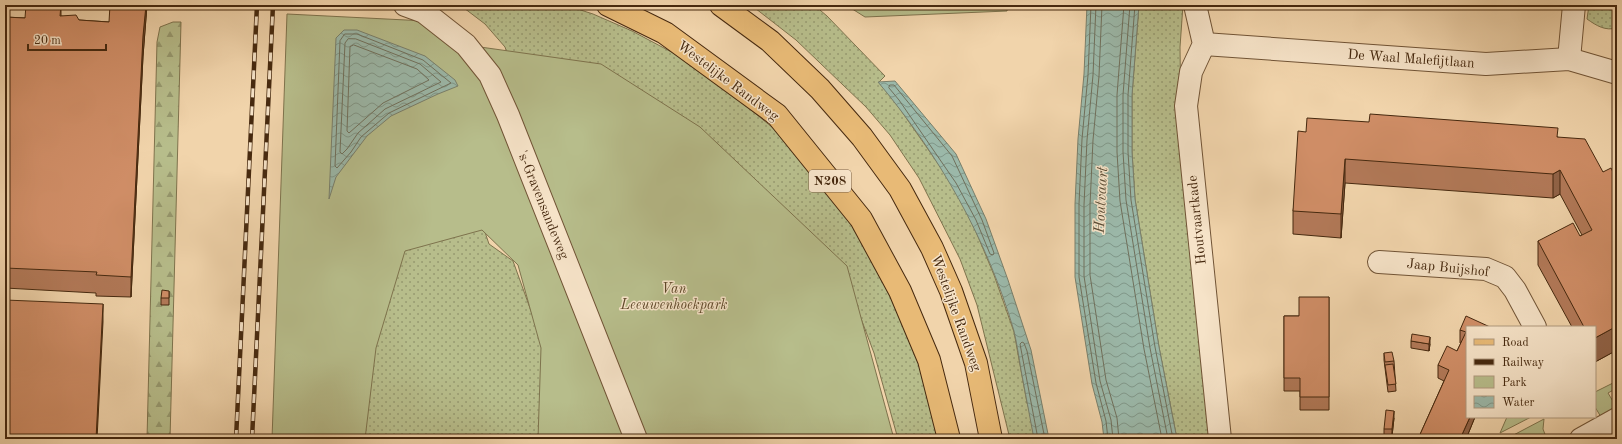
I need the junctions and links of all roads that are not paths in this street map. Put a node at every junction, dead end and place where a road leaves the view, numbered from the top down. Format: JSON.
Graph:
{"nodes":[{"id":1,"x":405,"y":5,"type":"edge"},
{"id":2,"x":608,"y":5,"type":"edge"},
{"id":3,"x":721,"y":5,"type":"edge"},
{"id":4,"x":1195,"y":5,"type":"edge"},
{"id":5,"x":1574,"y":5,"type":"edge"},
{"id":6,"x":1204,"y":44,"type":"junction"},
{"id":7,"x":1569,"y":59,"type":"junction"},
{"id":8,"x":1617,"y":72,"type":"edge"},
{"id":9,"x":1379,"y":262,"type":"dead end"},
{"id":10,"x":1534,"y":326,"type":"edge"},
{"id":11,"x":1617,"y":419,"type":"edge"},
{"id":12,"x":1585,"y":430,"type":"edge"},
{"id":13,"x":636,"y":439,"type":"edge"},
{"id":14,"x":949,"y":439,"type":"edge"},
{"id":15,"x":991,"y":439,"type":"edge"},
{"id":16,"x":1220,"y":439,"type":"edge"}],
"edges":[{"from":1,"to":13,"type":"street","name":"'s-Gravensandeweg"},
{"from":2,"to":14,"type":"main road","name":"Westelijke Randweg","number":"N208"},
{"from":3,"to":15,"type":"main road","name":"Westelijke Randweg"},
{"from":4,"to":6,"type":"street"},
{"from":5,"to":7,"type":"street"},
{"from":6,"to":7,"type":"street","name":"De Waal Malefijtlaan"},
{"from":6,"to":16,"type":"street","name":"Houtvaartkade"},
{"from":7,"to":8,"type":"street","name":"De Waal Malefijtlaan"},
{"from":9,"to":10,"type":"street","name":"Jaap Buijshof"},
{"from":11,"to":12,"type":"street"}]}
